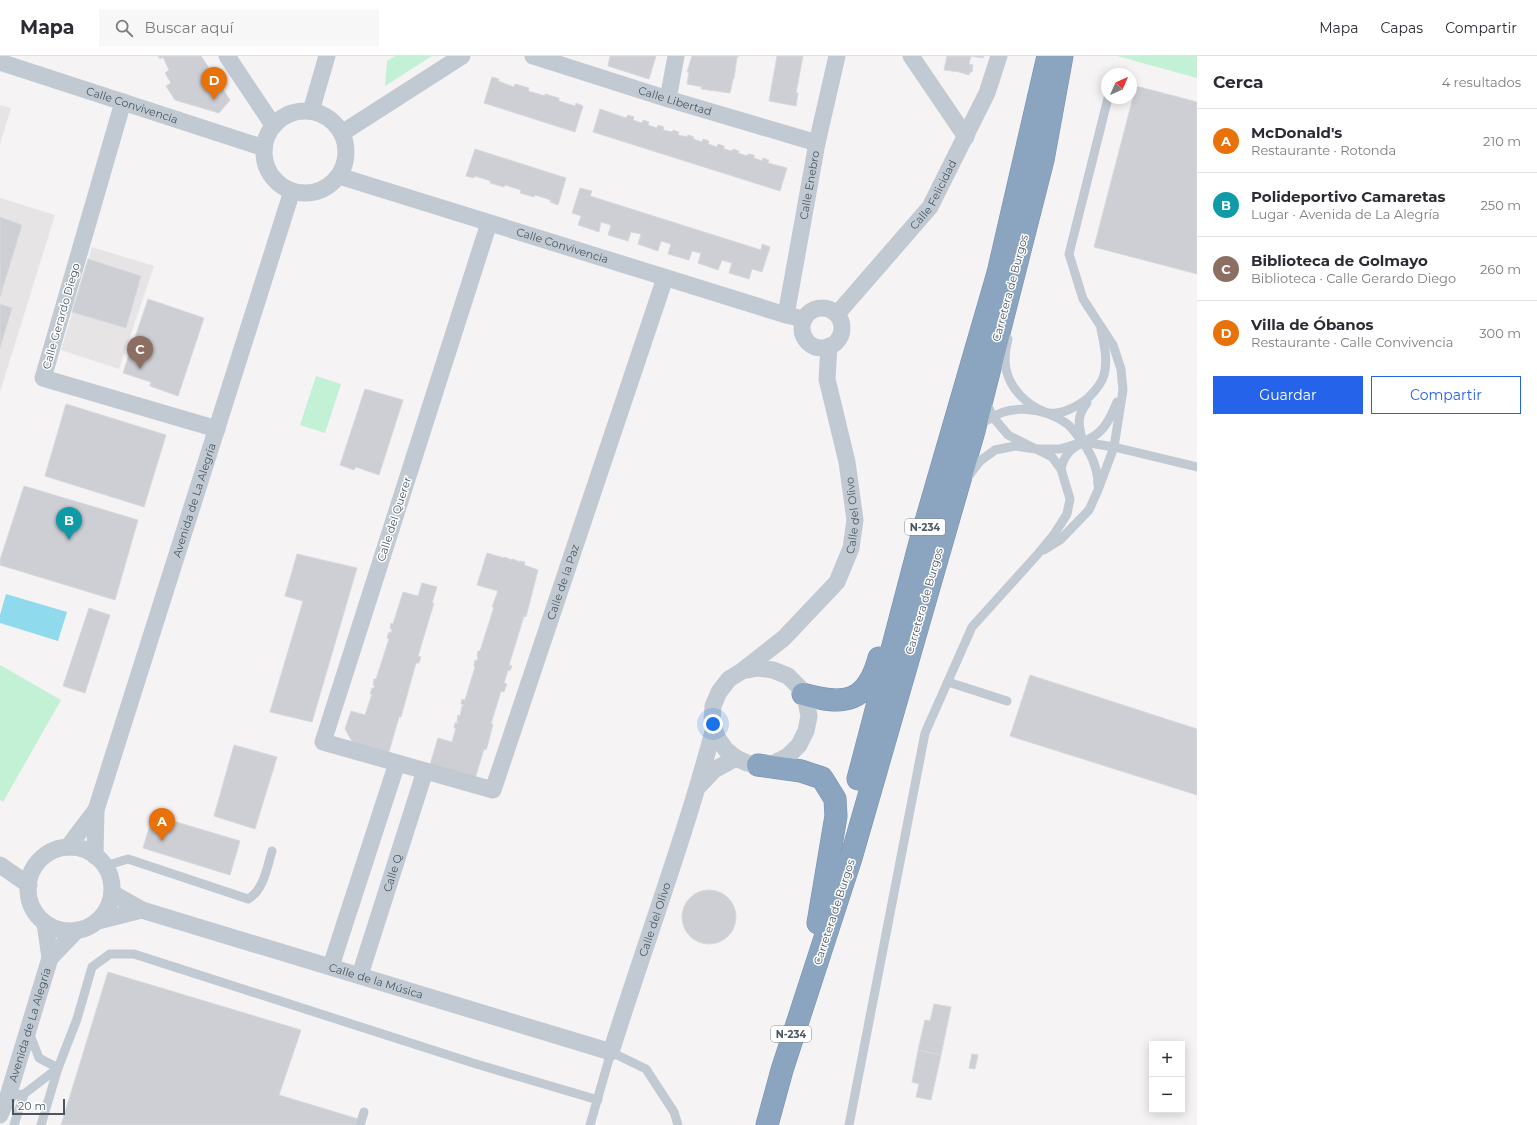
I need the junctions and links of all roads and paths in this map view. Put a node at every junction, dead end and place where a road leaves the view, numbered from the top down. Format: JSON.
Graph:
{"nodes":[{"id":1,"x":227,"y":56,"type":"edge"},
{"id":2,"x":327,"y":56,"type":"edge"},
{"id":3,"x":462,"y":56,"type":"edge"},
{"id":4,"x":534,"y":56,"type":"edge"},
{"id":5,"x":676,"y":56,"type":"edge"},
{"id":6,"x":837,"y":56,"type":"edge"},
{"id":7,"x":911,"y":56,"type":"edge"},
{"id":8,"x":999,"y":56,"type":"edge"},
{"id":9,"x":1048,"y":56,"type":"edge"},
{"id":10,"x":1062,"y":56,"type":"edge"},
{"id":11,"x":0,"y":62,"type":"edge"},
{"id":12,"x":668,"y":99,"type":"junction"},
{"id":13,"x":123,"y":102,"type":"junction"},
{"id":14,"x":1106,"y":104,"type":"edge"},
{"id":15,"x":312,"y":110,"type":"junction"},
{"id":16,"x":273,"y":125,"type":"junction"},
{"id":17,"x":342,"y":133,"type":"junction"},
{"id":18,"x":966,"y":137,"type":"junction"},
{"id":19,"x":817,"y":143,"type":"junction"},
{"id":20,"x":264,"y":148,"type":"junction"},
{"id":21,"x":1022,"y":168,"type":"junction"},
{"id":22,"x":339,"y":176,"type":"junction"},
{"id":23,"x":292,"y":191,"type":"junction"},
{"id":24,"x":489,"y":223,"type":"junction"},
{"id":25,"x":1007,"y":269,"type":"junction"},
{"id":26,"x":665,"y":278,"type":"junction"},
{"id":27,"x":1020,"y":294,"type":"dead end"},
{"id":28,"x":837,"y":314,"type":"junction"},
{"id":29,"x":786,"y":315,"type":"junction"},
{"id":30,"x":804,"y":319,"type":"junction"},
{"id":31,"x":1100,"y":324,"type":"junction"},
{"id":32,"x":1010,"y":332,"type":"dead end"},
{"id":33,"x":829,"y":346,"type":"junction"},
{"id":34,"x":1123,"y":390,"type":"junction"},
{"id":35,"x":1094,"y":392,"type":"junction"},
{"id":36,"x":982,"y":393,"type":"junction"},
{"id":37,"x":1046,"y":413,"type":"junction"},
{"id":38,"x":993,"y":417,"type":"junction"},
{"id":39,"x":217,"y":429,"type":"junction"},
{"id":40,"x":968,"y":436,"type":"junction"},
{"id":41,"x":1083,"y":442,"type":"junction"},
{"id":42,"x":1114,"y":447,"type":"junction"},
{"id":43,"x":1036,"y":449,"type":"junction"},
{"id":44,"x":1197,"y":467,"type":"edge"},
{"id":45,"x":1061,"y":469,"type":"junction"},
{"id":46,"x":1098,"y":490,"type":"junction"},
{"id":47,"x":942,"y":501,"type":"dead end"},
{"id":48,"x":922,"y":535,"type":"junction"},
{"id":49,"x":1037,"y":555,"type":"junction"},
{"id":50,"x":931,"y":576,"type":"junction"},
{"id":51,"x":784,"y":638,"type":"junction"},
{"id":52,"x":742,"y":671,"type":"junction"},
{"id":53,"x":788,"y":676,"type":"junction"},
{"id":54,"x":948,"y":682,"type":"junction"},
{"id":55,"x":803,"y":694,"type":"junction"},
{"id":56,"x":1007,"y":701,"type":"dead end"},
{"id":57,"x":714,"y":728,"type":"junction"},
{"id":58,"x":736,"y":758,"type":"junction"},
{"id":59,"x":397,"y":763,"type":"junction"},
{"id":60,"x":758,"y":764,"type":"junction"},
{"id":61,"x":425,"y":771,"type":"junction"},
{"id":62,"x":698,"y":786,"type":"junction"},
{"id":63,"x":96,"y":810,"type":"junction"},
{"id":64,"x":68,"y":847,"type":"junction"},
{"id":65,"x":272,"y":851,"type":"dead end"},
{"id":66,"x":100,"y":861,"type":"junction"},
{"id":67,"x":37,"y":863,"type":"junction"},
{"id":68,"x":2,"y":865,"type":"edge"},
{"id":69,"x":29,"y":884,"type":"junction"},
{"id":70,"x":112,"y":893,"type":"junction"},
{"id":71,"x":142,"y":910,"type":"junction"},
{"id":72,"x":98,"y":920,"type":"junction"},
{"id":73,"x":45,"y":923,"type":"junction"},
{"id":74,"x":818,"y":923,"type":"junction"},
{"id":75,"x":77,"y":930,"type":"junction"},
{"id":76,"x":50,"y":958,"type":"junction"},
{"id":77,"x":331,"y":966,"type":"junction"},
{"id":78,"x":360,"y":975,"type":"junction"},
{"id":79,"x":28,"y":1029,"type":"junction"},
{"id":80,"x":611,"y":1052,"type":"junction"},
{"id":81,"x":58,"y":1068,"type":"junction"},
{"id":82,"x":782,"y":1070,"type":"junction"},
{"id":83,"x":16,"y":1095,"type":"junction"},
{"id":84,"x":598,"y":1100,"type":"junction"},
{"id":85,"x":364,"y":1112,"type":"dead end"},
{"id":86,"x":0,"y":1115,"type":"edge"},
{"id":87,"x":14,"y":1125,"type":"edge"},
{"id":88,"x":41,"y":1125,"type":"edge"},
{"id":89,"x":360,"y":1125,"type":"edge"},
{"id":90,"x":590,"y":1125,"type":"edge"},
{"id":91,"x":678,"y":1125,"type":"edge"},
{"id":92,"x":767,"y":1125,"type":"edge"},
{"id":93,"x":849,"y":1125,"type":"edge"}],
"edges":[{"from":1,"to":16,"type":"street"},
{"from":2,"to":15,"type":"street"},
{"from":3,"to":17,"type":"street"},
{"from":4,"to":12,"type":"street","name":"Calle Libertad"},
{"from":5,"to":12,"type":"street"},
{"from":6,"to":19,"type":"street","name":"Calle Enebro"},
{"from":7,"to":18,"type":"street"},
{"from":8,"to":18,"type":"street","name":"Calle Felicidad"},
{"from":9,"to":21,"type":"highway","name":"Carretera de Burgos","number":"N-234"},
{"from":10,"to":25,"type":"highway","name":"Carretera de Burgos","number":"N-234"},
{"from":11,"to":13,"type":"street","name":"Calle Convivencia"},
{"from":12,"to":19,"type":"street","name":"Calle Libertad"},
{"from":13,"to":20,"type":"street","name":"Calle Convivencia"},
{"from":13,"to":39,"type":"street","name":"Calle Gerardo Diego"},
{"from":14,"to":31,"type":"lane"},
{"from":15,"to":16,"type":"street"},
{"from":15,"to":17,"type":"street"},
{"from":16,"to":20,"type":"street"},
{"from":17,"to":22,"type":"street"},
{"from":18,"to":28,"type":"street","name":"Calle Felicidad"},
{"from":19,"to":29,"type":"street","name":"Calle Enebro"},
{"from":20,"to":23,"type":"street"},
{"from":21,"to":25,"type":"highway","name":"Carretera de Burgos","number":"N-234"},
{"from":21,"to":36,"type":"lane"},
{"from":22,"to":23,"type":"street"},
{"from":22,"to":24,"type":"street","name":"Calle Convivencia"},
{"from":23,"to":39,"type":"street","name":"Avenida de La Alegría"},
{"from":24,"to":26,"type":"street","name":"Calle Convivencia"},
{"from":24,"to":59,"type":"street","name":"Calle del Querer"},
{"from":25,"to":27,"type":"lane"},
{"from":25,"to":36,"type":"highway","name":"Carretera de Burgos","number":"N-234"},
{"from":25,"to":48,"type":"highway","name":"Carretera de Burgos","number":"N-234"},
{"from":25,"to":55,"type":"highway"},
{"from":26,"to":29,"type":"street","name":"Calle Convivencia"},
{"from":26,"to":61,"type":"street","name":"Calle de la Paz"},
{"from":28,"to":30,"type":"street"},
{"from":28,"to":33,"type":"street"},
{"from":29,"to":30,"type":"street","name":"Calle Convivencia"},
{"from":30,"to":33,"type":"street"},
{"from":31,"to":34,"type":"lane"},
{"from":31,"to":35,"type":"lane"},
{"from":32,"to":37,"type":"lane"},
{"from":33,"to":51,"type":"street","name":"Calle del Olivo"},
{"from":34,"to":41,"type":"lane"},
{"from":34,"to":42,"type":"lane"},
{"from":35,"to":37,"type":"lane"},
{"from":35,"to":41,"type":"lane"},
{"from":36,"to":38,"type":"lane"},
{"from":36,"to":40,"type":"highway","name":"Carretera de Burgos","number":"N-234"},
{"from":37,"to":38,"type":"lane"},
{"from":37,"to":41,"type":"lane"},
{"from":38,"to":40,"type":"lane"},
{"from":38,"to":43,"type":"lane"},
{"from":39,"to":63,"type":"street","name":"Avenida de La Alegría"},
{"from":40,"to":50,"type":"highway","name":"Carretera de Burgos","number":"N-234"},
{"from":41,"to":42,"type":"lane"},
{"from":41,"to":43,"type":"lane"},
{"from":41,"to":45,"type":"lane"},
{"from":41,"to":46,"type":"lane"},
{"from":42,"to":44,"type":"lane"},
{"from":42,"to":46,"type":"lane"},
{"from":43,"to":45,"type":"lane"},
{"from":43,"to":50,"type":"lane"},
{"from":45,"to":49,"type":"lane"},
{"from":46,"to":49,"type":"lane"},
{"from":47,"to":48,"type":"lane"},
{"from":48,"to":74,"type":"highway","name":"Carretera de Burgos","number":"N-234"},
{"from":49,"to":54,"type":"lane"},
{"from":50,"to":82,"type":"highway","name":"Carretera de Burgos","number":"N-234"},
{"from":51,"to":52,"type":"street","name":"Calle del Olivo"},
{"from":51,"to":53,"type":"street"},
{"from":52,"to":53,"type":"street"},
{"from":52,"to":57,"type":"street"},
{"from":53,"to":55,"type":"street"},
{"from":54,"to":56,"type":"lane"},
{"from":54,"to":93,"type":"lane"},
{"from":55,"to":60,"type":"street"},
{"from":57,"to":58,"type":"street"},
{"from":57,"to":62,"type":"street","name":"Calle del Olivo"},
{"from":58,"to":60,"type":"street"},
{"from":58,"to":62,"type":"street","name":"Calle del Olivo"},
{"from":59,"to":61,"type":"street","name":"Calle de la Paz"},
{"from":59,"to":77,"type":"street"},
{"from":60,"to":74,"type":"highway"},
{"from":61,"to":78,"type":"street","name":"Calle Q"},
{"from":62,"to":80,"type":"street","name":"Calle del Olivo"},
{"from":63,"to":64,"type":"street","name":"Avenida de La Alegría"},
{"from":63,"to":66,"type":"street","name":"Avenida de La Alegría"},
{"from":64,"to":66,"type":"street"},
{"from":64,"to":67,"type":"street"},
{"from":65,"to":66,"type":"lane"},
{"from":66,"to":70,"type":"street"},
{"from":67,"to":68,"type":"street"},
{"from":67,"to":69,"type":"street"},
{"from":68,"to":69,"type":"street"},
{"from":69,"to":73,"type":"street"},
{"from":70,"to":71,"type":"street","name":"Calle de la Música"},
{"from":70,"to":72,"type":"street"},
{"from":71,"to":72,"type":"street","name":"Calle de la Música"},
{"from":71,"to":77,"type":"street","name":"Calle de la Música"},
{"from":72,"to":75,"type":"street"},
{"from":73,"to":75,"type":"street"},
{"from":73,"to":76,"type":"street","name":"Avenida de La Alegría"},
{"from":74,"to":82,"type":"highway","name":"Carretera de Burgos","number":"N-234"},
{"from":75,"to":76,"type":"street","name":"Avenida de La Alegría"},
{"from":76,"to":79,"type":"street","name":"Avenida de La Alegría"},
{"from":77,"to":78,"type":"street","name":"Calle de la Música"},
{"from":78,"to":80,"type":"street","name":"Calle de la Música"},
{"from":79,"to":81,"type":"lane"},
{"from":79,"to":83,"type":"street","name":"Avenida de La Alegría"},
{"from":80,"to":84,"type":"lane"},
{"from":80,"to":91,"type":"lane"},
{"from":81,"to":83,"type":"lane"},
{"from":81,"to":84,"type":"lane"},
{"from":81,"to":88,"type":"lane"},
{"from":82,"to":92,"type":"highway","name":"Carretera de Burgos","number":"N-234"},
{"from":83,"to":86,"type":"street","name":"Avenida de La Alegría"},
{"from":83,"to":87,"type":"lane"},
{"from":84,"to":90,"type":"lane"},
{"from":85,"to":89,"type":"lane"}]}
